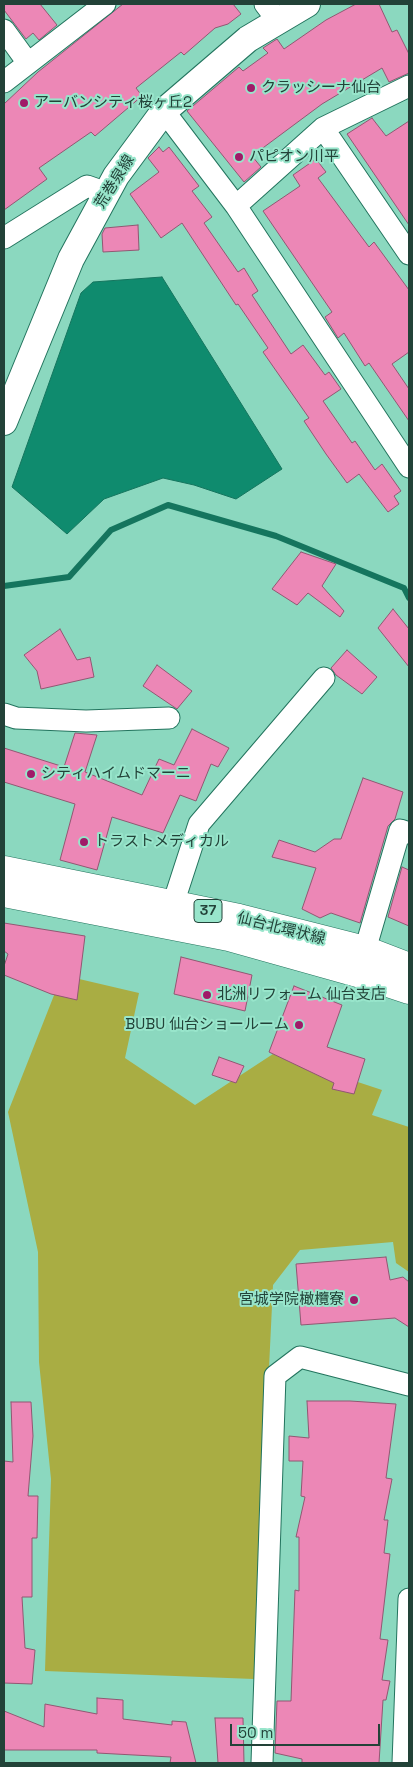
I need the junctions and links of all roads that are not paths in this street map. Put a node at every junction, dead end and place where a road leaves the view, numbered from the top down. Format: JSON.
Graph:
{"nodes":[{"id":1,"x":105,"y":4,"type":"edge"},
{"id":2,"x":307,"y":4,"type":"edge"},
{"id":3,"x":271,"y":13,"type":"edge"},
{"id":4,"x":4,"y":30,"type":"edge"},
{"id":5,"x":28,"y":63,"type":"junction"},
{"id":6,"x":4,"y":82,"type":"edge"},
{"id":7,"x":409,"y":86,"type":"edge"},
{"id":8,"x":164,"y":111,"type":"junction"},
{"id":9,"x":322,"y":128,"type":"junction"},
{"id":10,"x":107,"y":193,"type":"junction"},
{"id":11,"x":236,"y":206,"type":"junction"},
{"id":12,"x":4,"y":238,"type":"edge"},
{"id":13,"x":409,"y":254,"type":"edge"},
{"id":14,"x":4,"y":422,"type":"edge"},
{"id":15,"x":409,"y":468,"type":"edge"},
{"id":16,"x":324,"y":678,"type":"dead end"},
{"id":17,"x":4,"y":714,"type":"edge"},
{"id":18,"x":169,"y":718,"type":"dead end"},
{"id":19,"x":409,"y":833,"type":"edge"},
{"id":20,"x":4,"y":870,"type":"edge"},
{"id":21,"x":4,"y":893,"type":"edge"},
{"id":22,"x":173,"y":904,"type":"junction"},
{"id":23,"x":365,"y":950,"type":"junction"},
{"id":24,"x":409,"y":967,"type":"edge"},
{"id":25,"x":409,"y":990,"type":"edge"},
{"id":26,"x":409,"y":1385,"type":"edge"},
{"id":27,"x":409,"y":1598,"type":"edge"},
{"id":28,"x":262,"y":1763,"type":"edge"},
{"id":29,"x":403,"y":1763,"type":"edge"}],
"edges":[{"from":1,"to":5,"type":"street"},
{"from":2,"to":3,"type":"street","name":"荒巻泉線"},
{"from":3,"to":8,"type":"street","name":"荒巻泉線"},
{"from":4,"to":5,"type":"street"},
{"from":5,"to":6,"type":"street"},
{"from":7,"to":9,"type":"street"},
{"from":8,"to":10,"type":"street","name":"荒巻泉線"},
{"from":8,"to":11,"type":"street"},
{"from":9,"to":11,"type":"street"},
{"from":9,"to":13,"type":"street"},
{"from":10,"to":12,"type":"street"},
{"from":10,"to":14,"type":"street","name":"荒巻泉線"},
{"from":11,"to":15,"type":"street"},
{"from":16,"to":22,"type":"street"},
{"from":17,"to":18,"type":"street"},
{"from":19,"to":23,"type":"street"},
{"from":20,"to":22,"type":"main road","name":"仙台北環状線","number":"37"},
{"from":21,"to":25,"type":"main road","name":"仙台北環状線","number":"37"},
{"from":22,"to":23,"type":"main road","name":"仙台北環状線","number":"37"},
{"from":23,"to":24,"type":"main road","name":"仙台北環状線","number":"37"},
{"from":26,"to":28,"type":"street"},
{"from":27,"to":29,"type":"street"}]}
